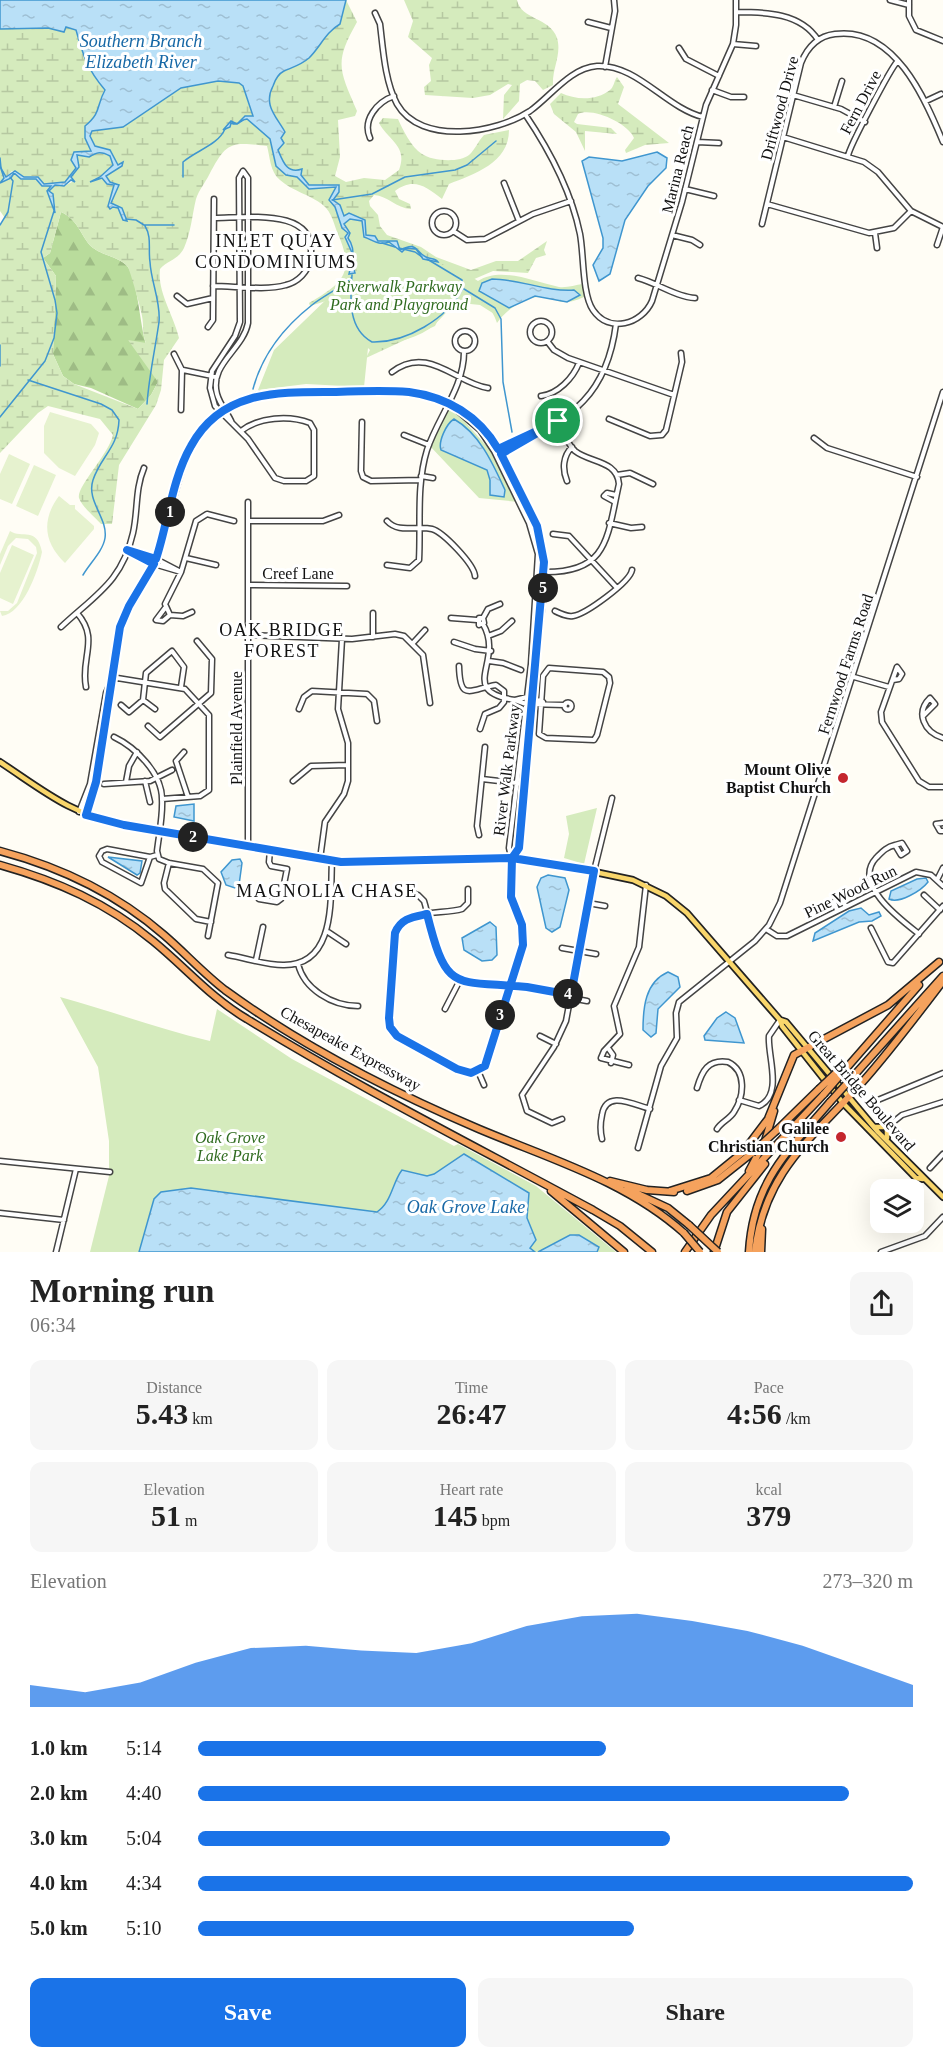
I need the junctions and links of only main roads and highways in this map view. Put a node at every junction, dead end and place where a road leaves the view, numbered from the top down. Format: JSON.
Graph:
{"nodes":[{"id":1,"x":0,"y":762,"type":"edge"},
{"id":2,"x":0,"y":851,"type":"edge"},
{"id":3,"x":0,"y":865,"type":"edge"},
{"id":4,"x":941,"y":960,"type":"edge"},
{"id":5,"x":943,"y":979,"type":"edge"},
{"id":6,"x":780,"y":1020,"type":"junction"},
{"id":7,"x":808,"y":1046,"type":"junction"},
{"id":8,"x":801,"y":1050,"type":"junction"},
{"id":9,"x":781,"y":1085,"type":"junction"},
{"id":10,"x":821,"y":1091,"type":"junction"},
{"id":11,"x":849,"y":1097,"type":"junction"},
{"id":12,"x":817,"y":1101,"type":"junction"},
{"id":13,"x":843,"y":1103,"type":"junction"},
{"id":14,"x":875,"y":1127,"type":"junction"},
{"id":15,"x":876,"y":1139,"type":"junction"},
{"id":16,"x":890,"y":1144,"type":"junction"},
{"id":17,"x":898,"y":1152,"type":"junction"},
{"id":18,"x":906,"y":1159,"type":"junction"},
{"id":19,"x":906,"y":1168,"type":"junction"},
{"id":20,"x":590,"y":1174,"type":"junction"},
{"id":21,"x":923,"y":1179,"type":"joint"},
{"id":22,"x":924,"y":1180,"type":"edge"},
{"id":23,"x":605,"y":1181,"type":"junction"},
{"id":24,"x":539,"y":1182,"type":"junction"},
{"id":25,"x":772,"y":1187,"type":"junction"},
{"id":26,"x":737,"y":1189,"type":"junction"},
{"id":27,"x":670,"y":1191,"type":"junction"},
{"id":28,"x":943,"y":1197,"type":"edge"},
{"id":29,"x":624,"y":1252,"type":"edge"},
{"id":30,"x":652,"y":1252,"type":"edge"},
{"id":31,"x":685,"y":1252,"type":"edge"},
{"id":32,"x":700,"y":1252,"type":"edge"},
{"id":33,"x":716,"y":1252,"type":"edge"},
{"id":34,"x":749,"y":1252,"type":"edge"},
{"id":35,"x":755,"y":1252,"type":"edge"},
{"id":36,"x":760,"y":1252,"type":"edge"}],
"edges":[{"from":1,"to":6,"type":"main road","name":"Great Bridge Boulevard"},
{"from":2,"to":20,"type":"highway","name":"Chesapeake Expressway"},
{"from":3,"to":24,"type":"highway","name":"Chesapeake Expressway"},
{"from":4,"to":7,"type":"highway"},
{"from":4,"to":10,"type":"highway","bridge":true},
{"from":5,"to":11,"type":"highway"},
{"from":5,"to":34,"type":"highway","bridge":true},
{"from":6,"to":7,"type":"main road","name":"Great Bridge Boulevard"},
{"from":6,"to":8,"type":"main road","name":"Great Bridge Boulevard"},
{"from":7,"to":8,"type":"highway"},
{"from":7,"to":11,"type":"main road","name":"Great Bridge Boulevard"},
{"from":8,"to":9,"type":"highway"},
{"from":8,"to":13,"type":"main road","name":"Great Bridge Boulevard"},
{"from":9,"to":26,"type":"highway"},
{"from":9,"to":27,"type":"highway"},
{"from":10,"to":12,"type":"highway"},
{"from":10,"to":27,"type":"highway","bridge":true},
{"from":11,"to":13,"type":"highway"},
{"from":11,"to":14,"type":"main road","name":"Great Bridge Boulevard"},
{"from":12,"to":26,"type":"highway"},
{"from":12,"to":33,"type":"highway"},
{"from":13,"to":15,"type":"main road","name":"Great Bridge Boulevard"},
{"from":13,"to":25,"type":"highway"},
{"from":14,"to":15,"type":"main road"},
{"from":14,"to":16,"type":"main road","name":"Great Bridge Boulevard"},
{"from":14,"to":16,"type":"main road"},
{"from":15,"to":17,"type":"main road"},
{"from":15,"to":19,"type":"main road","name":"Great Bridge Boulevard"},
{"from":16,"to":17,"type":"main road","name":"Great Bridge Boulevard"},
{"from":17,"to":18,"type":"main road","name":"Great Bridge Boulevard"},
{"from":18,"to":19,"type":"main road"},
{"from":18,"to":21,"type":"main road","name":"Great Bridge Boulevard"},
{"from":19,"to":21,"type":"main road","name":"Great Bridge Boulevard"},
{"from":20,"to":23,"type":"highway","name":"Chesapeake Expressway"},
{"from":20,"to":27,"type":"highway"},
{"from":22,"to":28,"type":"main road","name":"Great Bridge Boulevard"},
{"from":23,"to":32,"type":"highway","name":"Chesapeake Expressway","bridge":true},
{"from":23,"to":33,"type":"highway","bridge":true},
{"from":24,"to":29,"type":"highway"},
{"from":24,"to":30,"type":"highway","name":"Chesapeake Expressway"},
{"from":25,"to":35,"type":"highway"},
{"from":25,"to":36,"type":"highway"},
{"from":26,"to":31,"type":"highway"}]}
